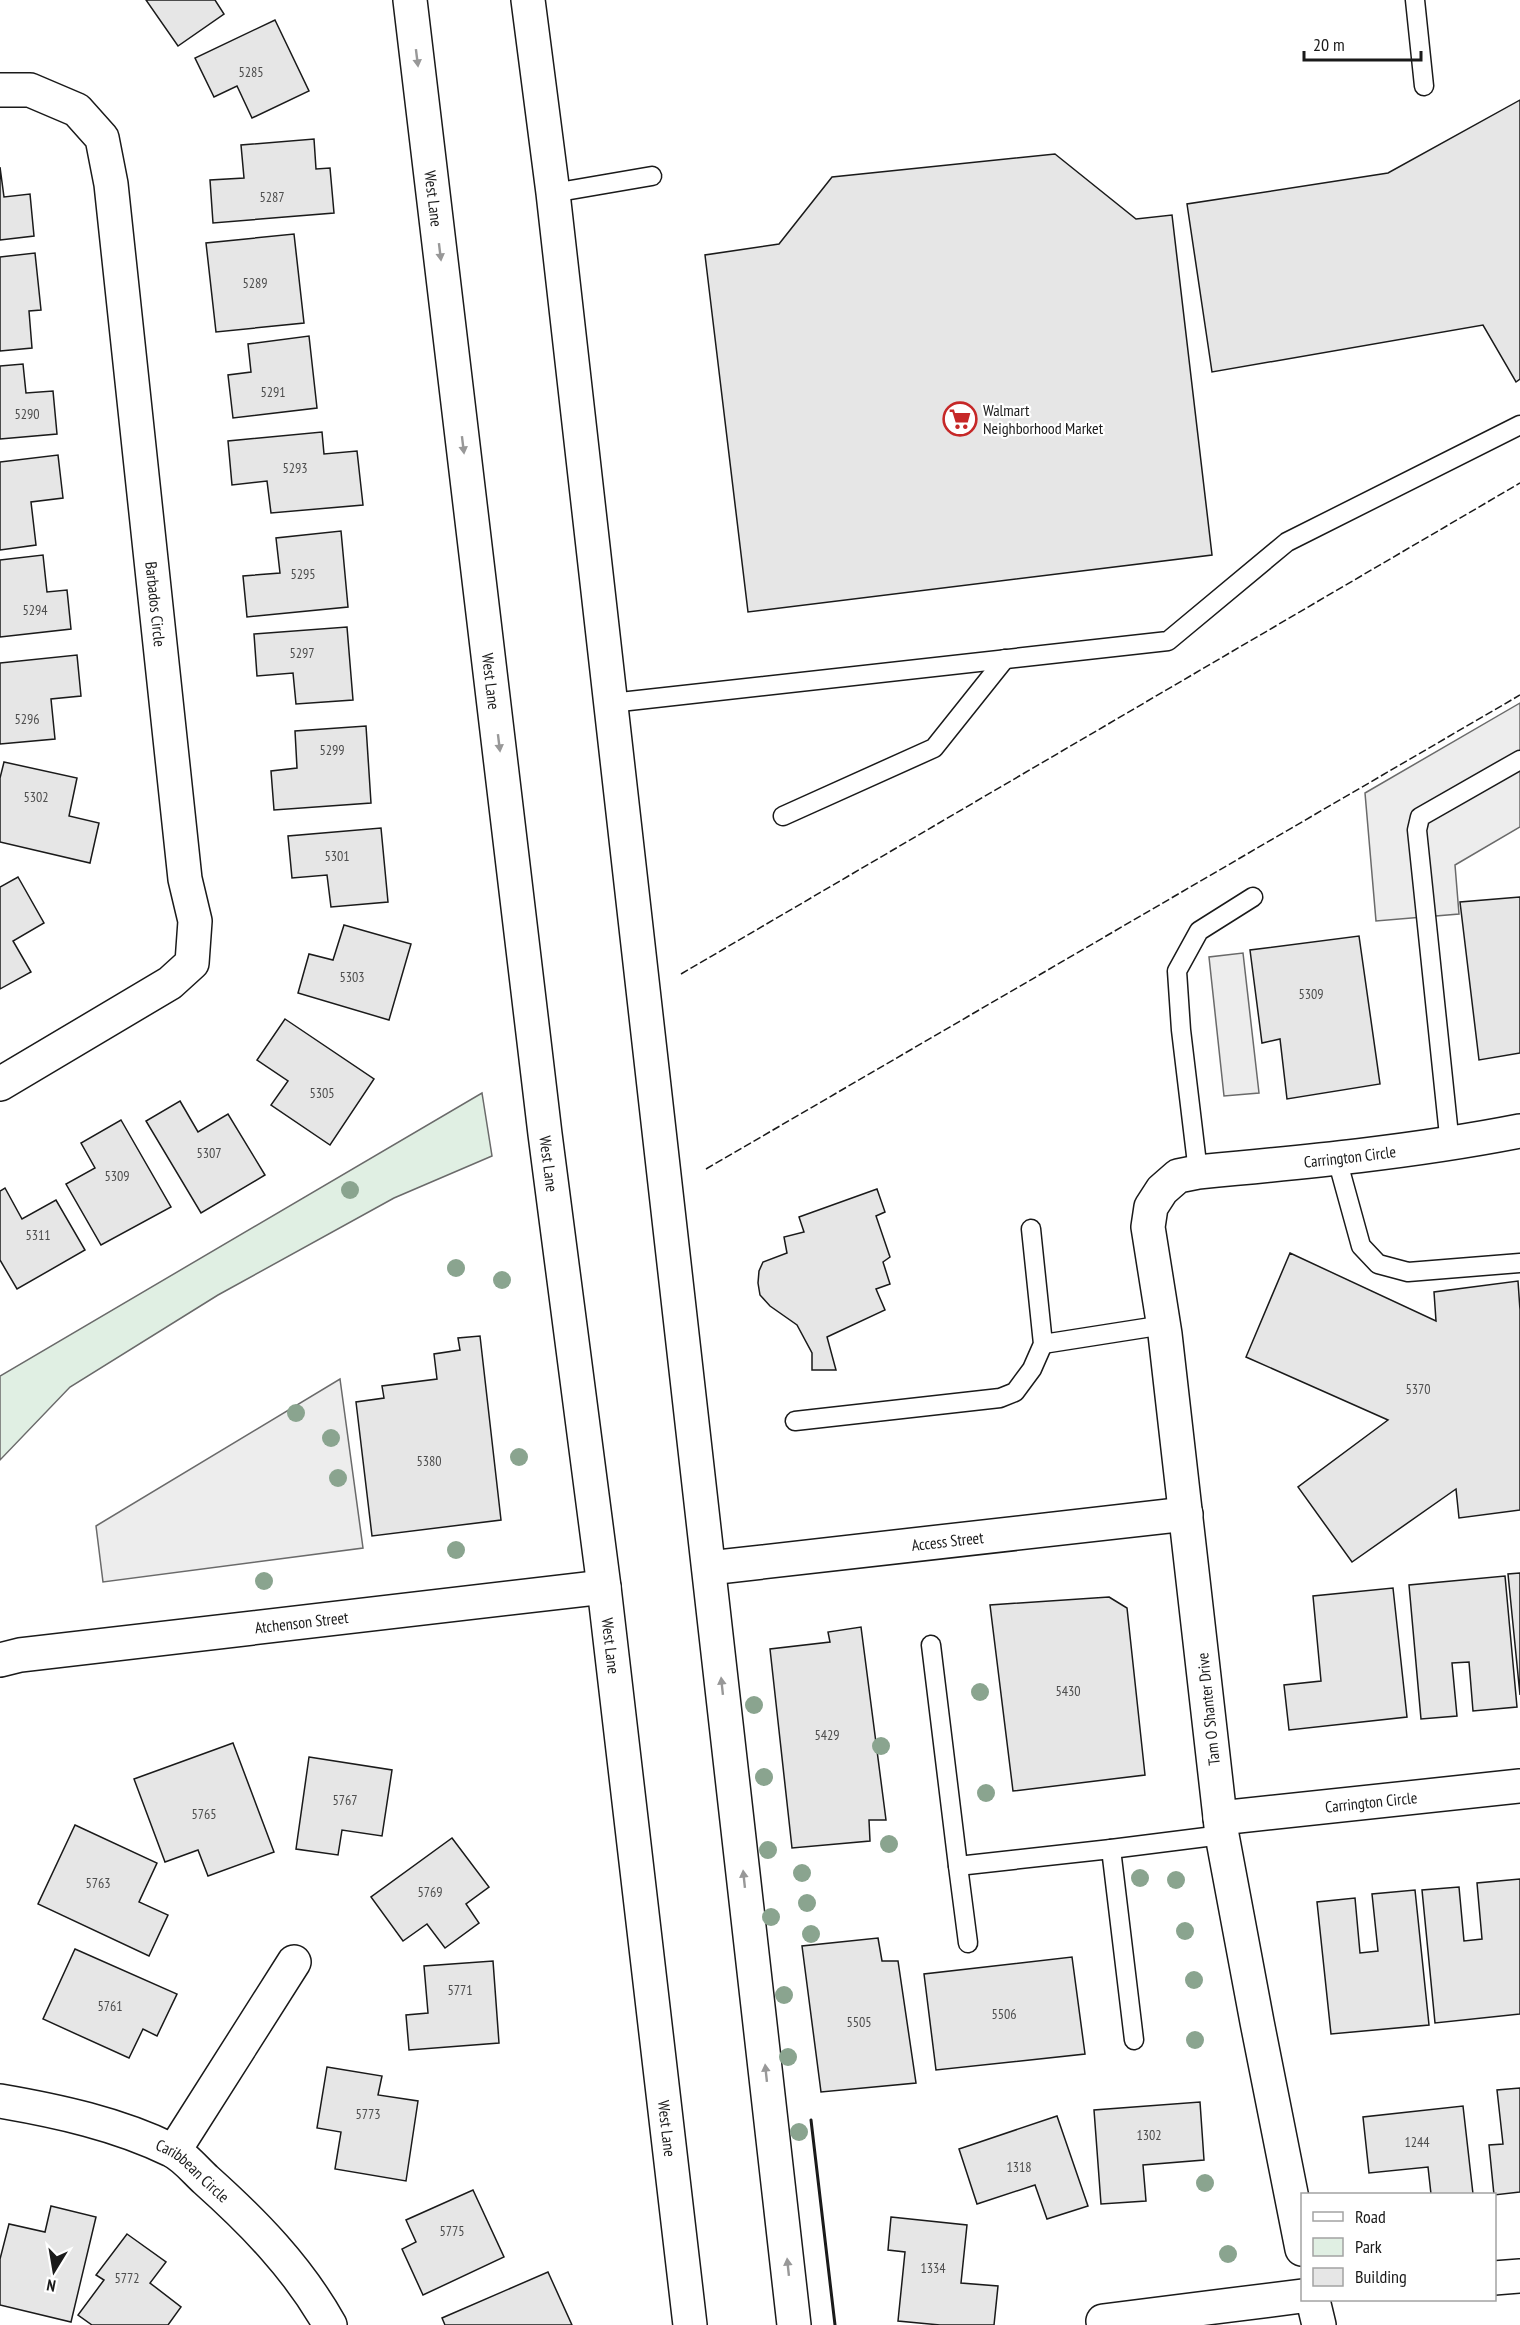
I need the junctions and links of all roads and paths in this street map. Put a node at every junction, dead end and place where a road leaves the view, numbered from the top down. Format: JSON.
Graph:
{"nodes":[{"id":1,"x":410,"y":0,"type":"edge"},
{"id":2,"x":528,"y":0,"type":"edge"},
{"id":3,"x":1415,"y":0,"type":"edge"},
{"id":4,"x":1424,"y":86,"type":"dead end"},
{"id":5,"x":0,"y":90,"type":"edge"},
{"id":6,"x":652,"y":176,"type":"dead end"},
{"id":7,"x":553,"y":193,"type":"junction"},
{"id":8,"x":1520,"y":425,"type":"edge"},
{"id":9,"x":1005,"y":659,"type":"junction"},
{"id":10,"x":611,"y":703,"type":"junction"},
{"id":11,"x":1520,"y":760,"type":"edge"},
{"id":12,"x":783,"y":816,"type":"dead end"},
{"id":13,"x":1253,"y":897,"type":"dead end"},
{"id":14,"x":0,"y":1084,"type":"edge"},
{"id":15,"x":1520,"y":1131,"type":"edge"},
{"id":16,"x":1450,"y":1145,"type":"junction"},
{"id":17,"x":1337,"y":1159,"type":"junction"},
{"id":18,"x":1188,"y":1174,"type":"junction"},
{"id":19,"x":1031,"y":1229,"type":"dead end"},
{"id":20,"x":1520,"y":1263,"type":"edge"},
{"id":21,"x":1164,"y":1325,"type":"junction"},
{"id":22,"x":1043,"y":1344,"type":"junction"},
{"id":23,"x":795,"y":1421,"type":"dead end"},
{"id":24,"x":1186,"y":1514,"type":"junction"},
{"id":25,"x":709,"y":1569,"type":"junction"},
{"id":26,"x":604,"y":1587,"type":"junction"},
{"id":27,"x":931,"y":1645,"type":"dead end"},
{"id":28,"x":0,"y":1660,"type":"edge"},
{"id":29,"x":1520,"y":1786,"type":"edge"},
{"id":30,"x":1221,"y":1827,"type":"junction"},
{"id":31,"x":1111,"y":1849,"type":"junction"},
{"id":32,"x":958,"y":1866,"type":"junction"},
{"id":33,"x":968,"y":1943,"type":"dead end"},
{"id":34,"x":294,"y":1962,"type":"dead end"},
{"id":35,"x":1134,"y":2040,"type":"dead end"},
{"id":36,"x":0,"y":2101,"type":"edge"},
{"id":37,"x":174,"y":2151,"type":"junction"},
{"id":38,"x":1301,"y":2244,"type":"edge"},
{"id":39,"x":1520,"y":2276,"type":"edge"},
{"id":40,"x":1496,"y":2278,"type":"edge"},
{"id":41,"x":1301,"y":2296,"type":"edge"},
{"id":42,"x":1313,"y":2301,"type":"edge"},
{"id":43,"x":1103,"y":2321,"type":"dead end"},
{"id":44,"x":330,"y":2325,"type":"edge"},
{"id":45,"x":690,"y":2325,"type":"edge"},
{"id":46,"x":795,"y":2325,"type":"edge"},
{"id":47,"x":1319,"y":2325,"type":"edge"}],
"edges":[{"from":1,"to":26,"type":"street","name":"West Lane","one_way":true},
{"from":2,"to":7,"type":"street"},
{"from":3,"to":4,"type":"lane"},
{"from":5,"to":14,"type":"street","name":"Barbados Circle"},
{"from":6,"to":7,"type":"lane"},
{"from":7,"to":10,"type":"street"},
{"from":8,"to":9,"type":"lane"},
{"from":9,"to":10,"type":"lane"},
{"from":9,"to":12,"type":"lane"},
{"from":10,"to":25,"type":"street"},
{"from":11,"to":16,"type":"lane"},
{"from":13,"to":18,"type":"lane"},
{"from":15,"to":16,"type":"street","name":"Carrington Circle"},
{"from":16,"to":17,"type":"street","name":"Carrington Circle"},
{"from":17,"to":18,"type":"street","name":"Carrington Circle"},
{"from":17,"to":20,"type":"lane"},
{"from":18,"to":21,"type":"street","name":"Tam O Shanter Drive"},
{"from":19,"to":22,"type":"lane"},
{"from":21,"to":22,"type":"lane"},
{"from":21,"to":24,"type":"street","name":"Tam O Shanter Drive"},
{"from":22,"to":23,"type":"lane"},
{"from":24,"to":25,"type":"street","name":"Access Street"},
{"from":24,"to":30,"type":"street","name":"Tam O Shanter Drive"},
{"from":46,"to":25,"type":"street","one_way":true},
{"from":26,"to":28,"type":"street","name":"Atchenson Street"},
{"from":26,"to":45,"type":"street","name":"West Lane"},
{"from":27,"to":32,"type":"lane"},
{"from":29,"to":30,"type":"street","name":"Carrington Circle"},
{"from":30,"to":31,"type":"lane"},
{"from":30,"to":38,"type":"street","name":"Tam O Shanter Drive"},
{"from":31,"to":32,"type":"lane"},
{"from":31,"to":35,"type":"lane"},
{"from":32,"to":33,"type":"lane"},
{"from":34,"to":37,"type":"street"},
{"from":36,"to":37,"type":"street","name":"Caribbean Circle"},
{"from":37,"to":44,"type":"street","name":"Caribbean Circle"},
{"from":39,"to":40,"type":"street"},
{"from":41,"to":43,"type":"street"},
{"from":42,"to":47,"type":"street"}]}
